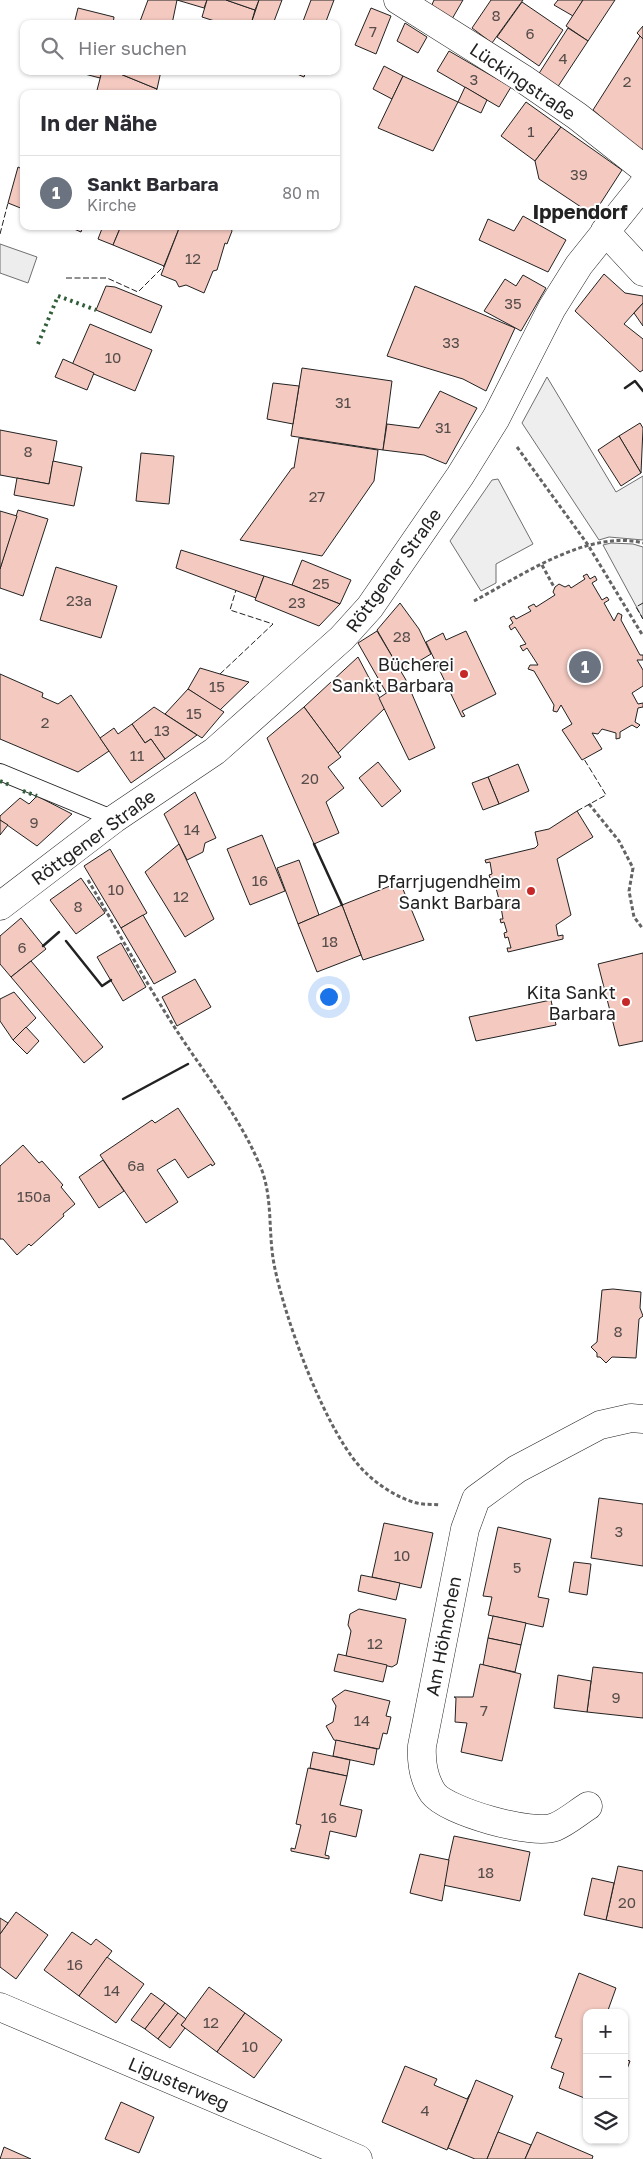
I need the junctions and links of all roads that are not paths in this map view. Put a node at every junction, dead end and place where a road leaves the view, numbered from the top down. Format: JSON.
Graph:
{"nodes":[{"id":1,"x":398,"y":0,"type":"edge"},
{"id":2,"x":643,"y":168,"type":"edge"},
{"id":3,"x":643,"y":185,"type":"edge"},
{"id":4,"x":605,"y":230,"type":"junction"},
{"id":5,"x":643,"y":272,"type":"edge"},
{"id":6,"x":0,"y":772,"type":"edge"},
{"id":7,"x":114,"y":819,"type":"junction"},
{"id":8,"x":0,"y":906,"type":"edge"},
{"id":9,"x":643,"y":1419,"type":"edge"},
{"id":10,"x":588,"y":1806,"type":"dead end"},
{"id":11,"x":0,"y":2007,"type":"edge"},
{"id":12,"x":358,"y":2159,"type":"edge"}],
"edges":[{"from":1,"to":2,"type":"street","name":"Lückingstraße"},
{"from":3,"to":4,"type":"street","name":"Röttgener Straße"},
{"from":4,"to":5,"type":"street"},
{"from":4,"to":7,"type":"street","name":"Röttgener Straße"},
{"from":6,"to":7,"type":"lane"},
{"from":7,"to":8,"type":"street","name":"Röttgener Straße"},
{"from":9,"to":10,"type":"street","name":"Am Höhnchen"},
{"from":11,"to":12,"type":"street","name":"Ligusterweg"}]}
